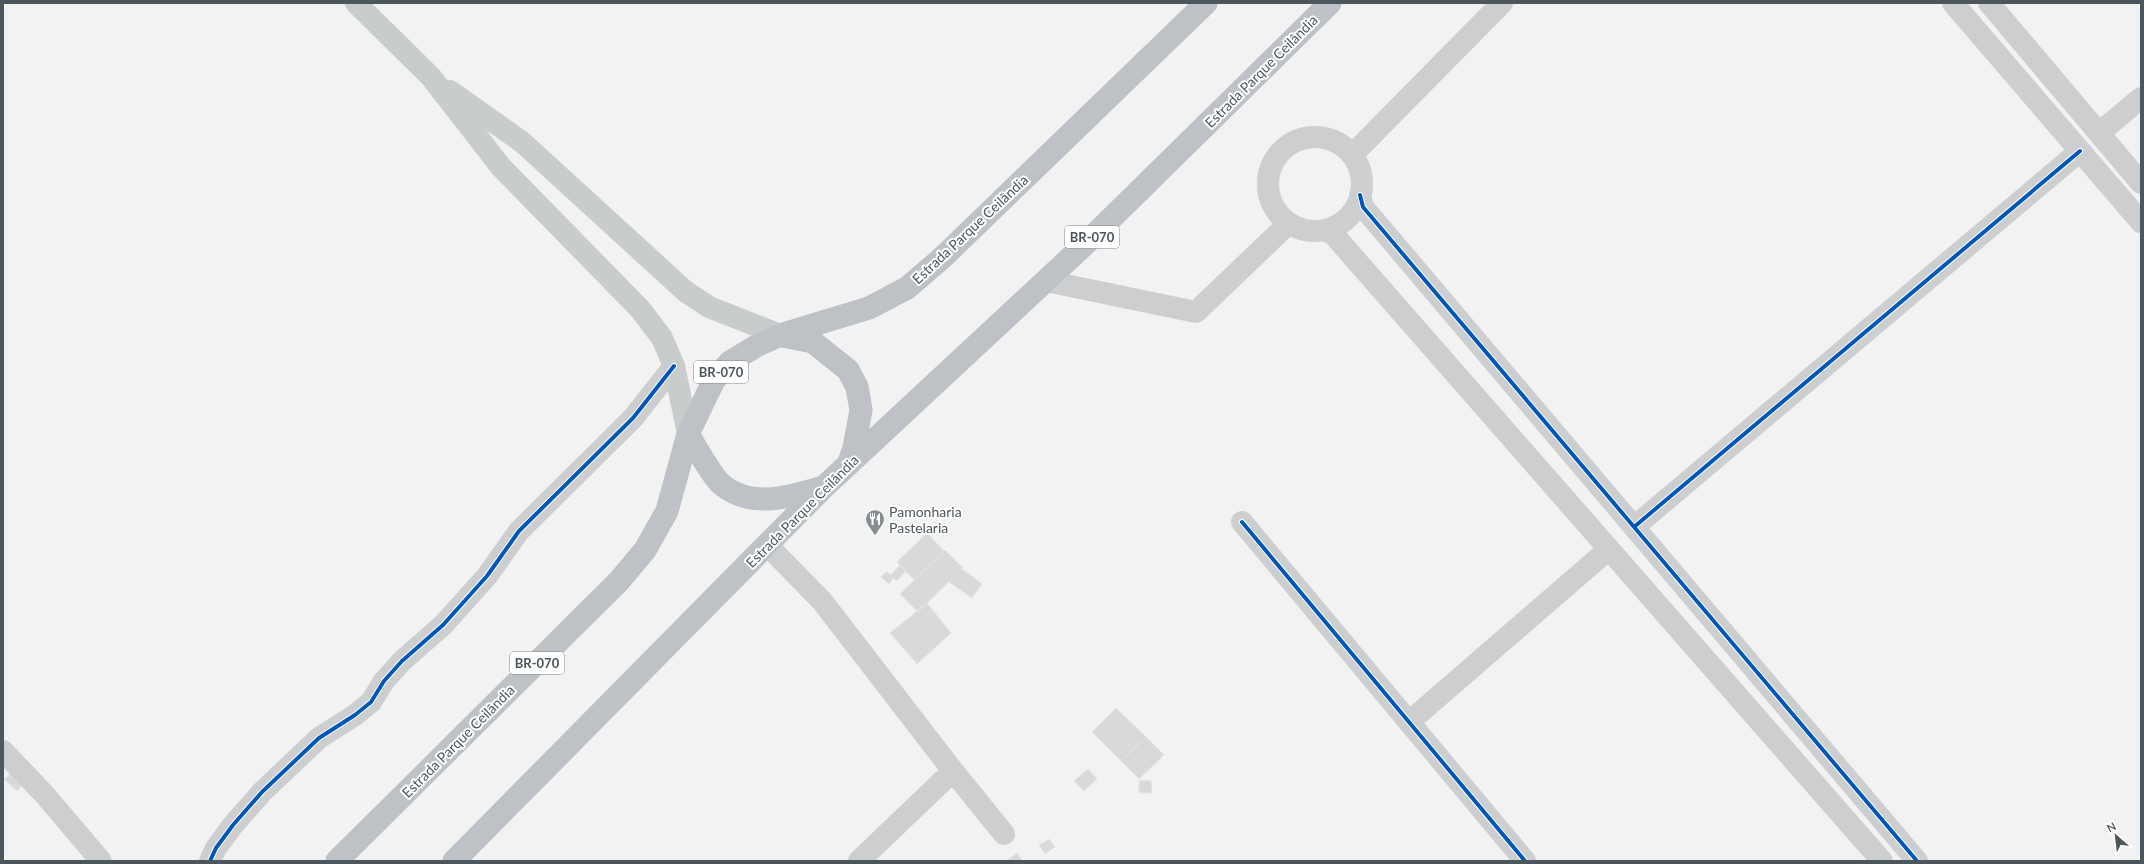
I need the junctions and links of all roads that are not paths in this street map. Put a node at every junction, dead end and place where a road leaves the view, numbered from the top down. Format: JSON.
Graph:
{"nodes":[{"id":1,"x":356,"y":3,"type":"edge"},
{"id":2,"x":1206,"y":3,"type":"edge"},
{"id":3,"x":1330,"y":3,"type":"edge"},
{"id":4,"x":1502,"y":3,"type":"edge"},
{"id":5,"x":1953,"y":3,"type":"edge"},
{"id":6,"x":1989,"y":3,"type":"edge"},
{"id":7,"x":430,"y":78,"type":"junction"},
{"id":8,"x":2141,"y":98,"type":"edge"},
{"id":9,"x":2099,"y":133,"type":"junction"},
{"id":10,"x":2080,"y":151,"type":"junction"},
{"id":11,"x":1352,"y":155,"type":"junction"},
{"id":12,"x":2141,"y":183,"type":"edge"},
{"id":13,"x":1360,"y":195,"type":"junction"},
{"id":14,"x":1288,"y":222,"type":"junction"},
{"id":15,"x":2141,"y":222,"type":"edge"},
{"id":16,"x":1324,"y":230,"type":"junction"},
{"id":17,"x":1046,"y":281,"type":"junction"},
{"id":18,"x":780,"y":335,"type":"junction"},
{"id":19,"x":674,"y":366,"type":"junction"},
{"id":20,"x":688,"y":434,"type":"junction"},
{"id":21,"x":848,"y":465,"type":"junction"},
{"id":22,"x":825,"y":486,"type":"junction"},
{"id":23,"x":1242,"y":522,"type":"dead end"},
{"id":24,"x":1634,"y":527,"type":"junction"},
{"id":25,"x":767,"y":545,"type":"junction"},
{"id":26,"x":1609,"y":549,"type":"junction"},
{"id":27,"x":1409,"y":722,"type":"junction"},
{"id":28,"x":3,"y":751,"type":"edge"},
{"id":29,"x":953,"y":771,"type":"junction"},
{"id":30,"x":1004,"y":834,"type":"dead end"},
{"id":31,"x":101,"y":861,"type":"edge"},
{"id":32,"x":210,"y":861,"type":"edge"},
{"id":33,"x":337,"y":861,"type":"edge"},
{"id":34,"x":454,"y":861,"type":"edge"},
{"id":35,"x":860,"y":861,"type":"edge"},
{"id":36,"x":1525,"y":861,"type":"edge"},
{"id":37,"x":1882,"y":861,"type":"edge"},
{"id":38,"x":1917,"y":861,"type":"edge"}],
"edges":[{"from":1,"to":7,"type":"main road"},
{"from":2,"to":18,"type":"highway","name":"Estrada Parque Ceilândia","number":"BR-070"},
{"from":3,"to":17,"type":"highway","name":"Estrada Parque Ceilândia","number":"BR-070"},
{"from":4,"to":11,"type":"street"},
{"from":5,"to":10,"type":"street"},
{"from":6,"to":9,"type":"street"},
{"from":7,"to":18,"type":"main road"},
{"from":7,"to":19,"type":"main road"},
{"from":8,"to":9,"type":"street"},
{"from":9,"to":12,"type":"street"},
{"from":10,"to":15,"type":"street"},
{"from":10,"to":24,"type":"street"},
{"from":11,"to":13,"type":"street"},
{"from":11,"to":14,"type":"street"},
{"from":13,"to":16,"type":"street"},
{"from":13,"to":24,"type":"street"},
{"from":14,"to":16,"type":"street"},
{"from":14,"to":17,"type":"street"},
{"from":16,"to":26,"type":"street"},
{"from":17,"to":21,"type":"highway","name":"Estrada Parque Ceilândia","number":"BR-070"},
{"from":18,"to":20,"type":"highway","name":"Estrada Parque Ceilândia","number":"BR-070"},
{"from":18,"to":21,"type":"highway"},
{"from":19,"to":20,"type":"main road"},
{"from":19,"to":32,"type":"street"},
{"from":20,"to":22,"type":"highway"},
{"from":20,"to":33,"type":"highway","name":"Estrada Parque Ceilândia","number":"BR-070"},
{"from":21,"to":22,"type":"highway","name":"Estrada Parque Ceilândia","number":"BR-070"},
{"from":22,"to":25,"type":"highway","name":"Estrada Parque Ceilândia","number":"BR-070"},
{"from":23,"to":27,"type":"street"},
{"from":24,"to":38,"type":"street"},
{"from":25,"to":29,"type":"street"},
{"from":25,"to":34,"type":"highway","name":"Estrada Parque Ceilândia","number":"BR-070"},
{"from":26,"to":27,"type":"street"},
{"from":26,"to":37,"type":"street"},
{"from":27,"to":36,"type":"street"},
{"from":28,"to":31,"type":"street"},
{"from":29,"to":30,"type":"street"},
{"from":29,"to":35,"type":"street"}]}
